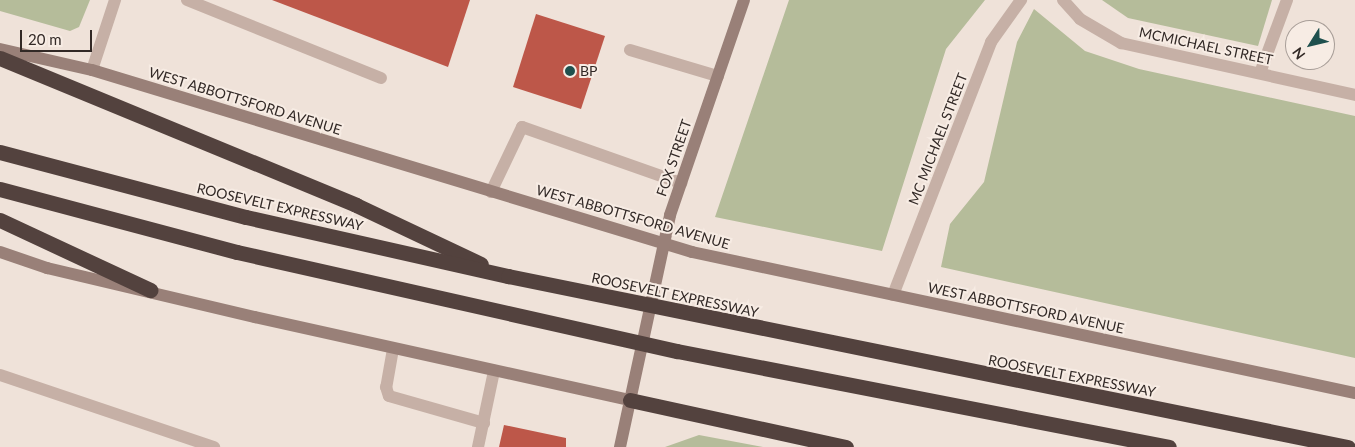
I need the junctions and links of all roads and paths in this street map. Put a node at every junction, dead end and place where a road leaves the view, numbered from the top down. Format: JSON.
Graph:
{"nodes":[{"id":1,"x":115,"y":0,"type":"edge"},
{"id":2,"x":186,"y":0,"type":"edge"},
{"id":3,"x":744,"y":0,"type":"edge"},
{"id":4,"x":1021,"y":0,"type":"edge"},
{"id":5,"x":1063,"y":0,"type":"edge"},
{"id":6,"x":1287,"y":0,"type":"edge"},
{"id":7,"x":0,"y":49,"type":"edge"},
{"id":8,"x":630,"y":50,"type":"dead end"},
{"id":9,"x":0,"y":58,"type":"edge"},
{"id":10,"x":92,"y":70,"type":"junction"},
{"id":11,"x":1260,"y":73,"type":"junction"},
{"id":12,"x":718,"y":76,"type":"junction"},
{"id":13,"x":381,"y":78,"type":"dead end"},
{"id":14,"x":1355,"y":95,"type":"edge"},
{"id":15,"x":0,"y":152,"type":"edge"},
{"id":16,"x":681,"y":184,"type":"junction"},
{"id":17,"x":0,"y":189,"type":"edge"},
{"id":18,"x":491,"y":192,"type":"junction"},
{"id":19,"x":0,"y":220,"type":"edge"},
{"id":20,"x":664,"y":243,"type":"junction"},
{"id":21,"x":0,"y":252,"type":"edge"},
{"id":22,"x":508,"y":276,"type":"junction"},
{"id":23,"x":150,"y":290,"type":"junction"},
{"id":24,"x":893,"y":295,"type":"junction"},
{"id":25,"x":393,"y":349,"type":"junction"},
{"id":26,"x":494,"y":371,"type":"junction"},
{"id":27,"x":0,"y":375,"type":"edge"},
{"id":28,"x":1355,"y":393,"type":"edge"},
{"id":29,"x":630,"y":400,"type":"junction"},
{"id":30,"x":484,"y":423,"type":"junction"},
{"id":31,"x":214,"y":447,"type":"edge"},
{"id":32,"x":478,"y":447,"type":"edge"},
{"id":33,"x":620,"y":447,"type":"edge"},
{"id":34,"x":846,"y":447,"type":"edge"},
{"id":35,"x":1169,"y":447,"type":"edge"},
{"id":36,"x":1348,"y":447,"type":"edge"}],
"edges":[{"from":1,"to":10,"type":"street"},
{"from":2,"to":13,"type":"street"},
{"from":3,"to":12,"type":"street","name":"FOX STREET"},
{"from":4,"to":24,"type":"street","name":"MC MICHAEL STREET"},
{"from":5,"to":11,"type":"street","name":"MCMICHAEL STREET"},
{"from":6,"to":11,"type":"street"},
{"from":7,"to":10,"type":"street","name":"WEST ABBOTTSFORD AVENUE"},
{"from":8,"to":12,"type":"street"},
{"from":9,"to":22,"type":"highway"},
{"from":10,"to":18,"type":"street","name":"WEST ABBOTTSFORD AVENUE"},
{"from":11,"to":14,"type":"street","name":"MCMICHAEL STREET"},
{"from":12,"to":16,"type":"street","name":"FOX STREET"},
{"from":15,"to":22,"type":"highway","name":"ROOSEVELT EXPRESSWAY"},
{"from":16,"to":18,"type":"street"},
{"from":16,"to":20,"type":"street","name":"FOX STREET"},
{"from":17,"to":35,"type":"highway"},
{"from":18,"to":20,"type":"street","name":"WEST ABBOTTSFORD AVENUE"},
{"from":19,"to":23,"type":"highway"},
{"from":20,"to":24,"type":"street","name":"WEST ABBOTTSFORD AVENUE"},
{"from":20,"to":29,"type":"street","name":"FOX STREET"},
{"from":21,"to":23,"type":"street"},
{"from":22,"to":36,"type":"highway","name":"ROOSEVELT EXPRESSWAY"},
{"from":23,"to":25,"type":"street"},
{"from":24,"to":28,"type":"street","name":"WEST ABBOTTSFORD AVENUE"},
{"from":25,"to":26,"type":"street"},
{"from":25,"to":30,"type":"street"},
{"from":26,"to":29,"type":"street"},
{"from":26,"to":30,"type":"street"},
{"from":27,"to":31,"type":"street"},
{"from":29,"to":33,"type":"street","name":"FOX STREET"},
{"from":29,"to":34,"type":"highway"},
{"from":30,"to":32,"type":"street"}]}
